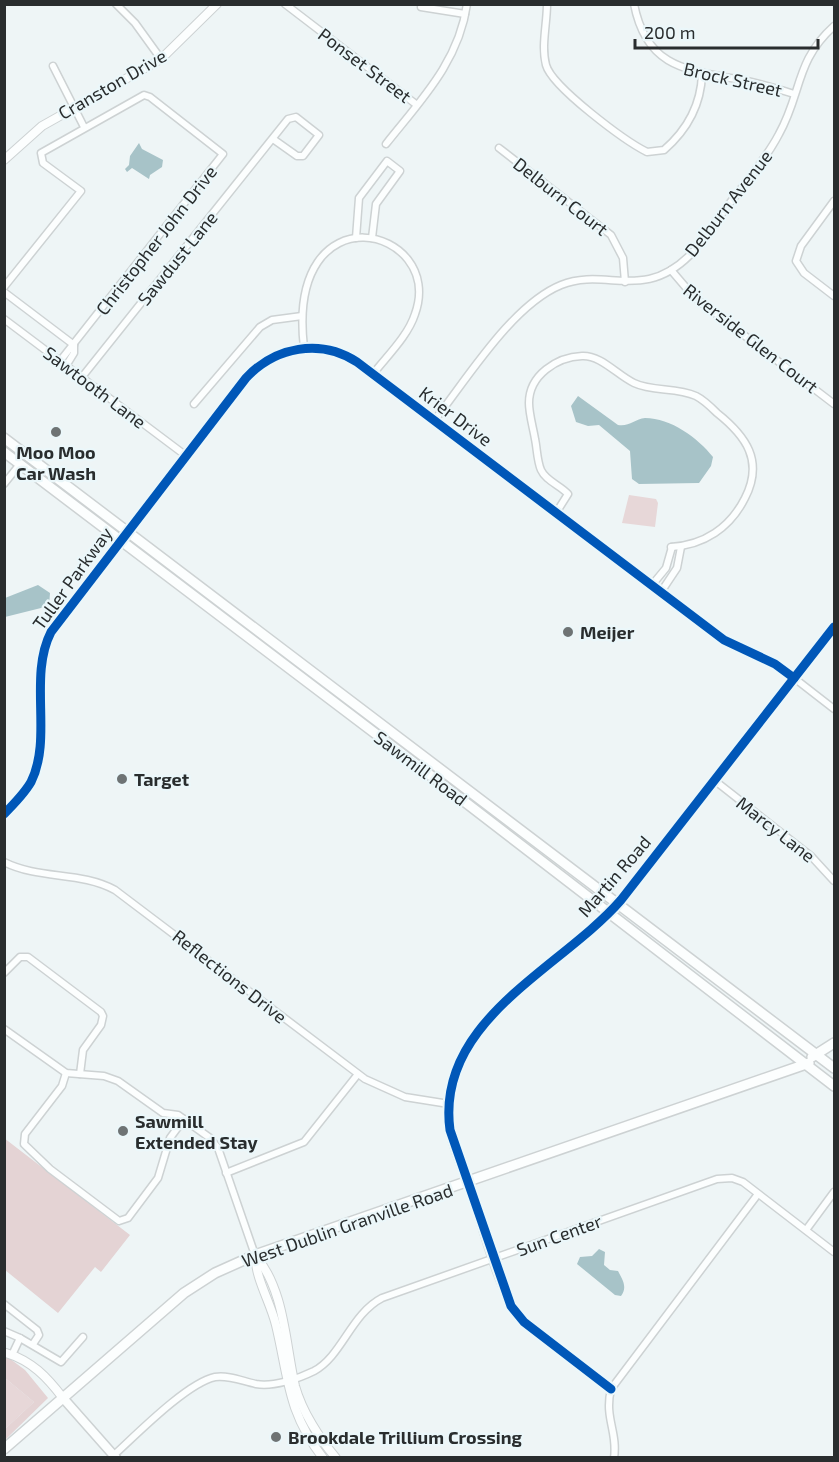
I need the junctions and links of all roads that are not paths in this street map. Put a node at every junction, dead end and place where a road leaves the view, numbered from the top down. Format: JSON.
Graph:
{"nodes":[{"id":1,"x":116,"y":4,"type":"edge"},
{"id":2,"x":217,"y":4,"type":"edge"},
{"id":3,"x":285,"y":4,"type":"edge"},
{"id":4,"x":466,"y":4,"type":"edge"},
{"id":5,"x":547,"y":4,"type":"edge"},
{"id":6,"x":634,"y":4,"type":"edge"},
{"id":7,"x":421,"y":7,"type":"dead end"},
{"id":8,"x":465,"y":14,"type":"junction"},
{"id":9,"x":834,"y":26,"type":"edge"},
{"id":10,"x":161,"y":58,"type":"junction"},
{"id":11,"x":53,"y":66,"type":"dead end"},
{"id":12,"x":702,"y":74,"type":"junction"},
{"id":13,"x":794,"y":94,"type":"junction"},
{"id":14,"x":417,"y":105,"type":"junction"},
{"id":15,"x":75,"y":106,"type":"junction"},
{"id":16,"x":84,"y":128,"type":"junction"},
{"id":17,"x":273,"y":139,"type":"junction"},
{"id":18,"x":386,"y":144,"type":"dead end"},
{"id":19,"x":499,"y":148,"type":"dead end"},
{"id":20,"x":4,"y":160,"type":"edge"},
{"id":21,"x":834,"y":201,"type":"edge"},
{"id":22,"x":356,"y":238,"type":"junction"},
{"id":23,"x":372,"y":238,"type":"junction"},
{"id":24,"x":671,"y":270,"type":"junction"},
{"id":25,"x":625,"y":282,"type":"junction"},
{"id":26,"x":4,"y":287,"type":"edge"},
{"id":27,"x":4,"y":292,"type":"edge"},
{"id":28,"x":834,"y":296,"type":"edge"},
{"id":29,"x":302,"y":316,"type":"junction"},
{"id":30,"x":4,"y":319,"type":"edge"},
{"id":31,"x":74,"y":345,"type":"junction"},
{"id":32,"x":304,"y":348,"type":"junction"},
{"id":33,"x":60,"y":361,"type":"junction"},
{"id":34,"x":66,"y":366,"type":"junction"},
{"id":35,"x":373,"y":374,"type":"junction"},
{"id":36,"x":82,"y":377,"type":"junction"},
{"id":37,"x":194,"y":404,"type":"dead end"},
{"id":38,"x":834,"y":404,"type":"edge"},
{"id":39,"x":434,"y":420,"type":"junction"},
{"id":40,"x":4,"y":438,"type":"edge"},
{"id":41,"x":4,"y":452,"type":"edge"},
{"id":42,"x":185,"y":455,"type":"junction"},
{"id":43,"x":20,"y":464,"type":"junction"},
{"id":44,"x":4,"y":484,"type":"edge"},
{"id":45,"x":556,"y":513,"type":"junction"},
{"id":46,"x":126,"y":531,"type":"junction"},
{"id":47,"x":120,"y":540,"type":"junction"},
{"id":48,"x":681,"y":547,"type":"junction"},
{"id":49,"x":652,"y":585,"type":"junction"},
{"id":50,"x":661,"y":592,"type":"junction"},
{"id":51,"x":834,"y":627,"type":"edge"},
{"id":52,"x":794,"y":678,"type":"junction"},
{"id":53,"x":834,"y":709,"type":"edge"},
{"id":54,"x":714,"y":780,"type":"junction"},
{"id":55,"x":4,"y":814,"type":"edge"},
{"id":56,"x":4,"y":862,"type":"edge"},
{"id":57,"x":834,"y":880,"type":"edge"},
{"id":58,"x":617,"y":904,"type":"junction"},
{"id":59,"x":610,"y":912,"type":"junction"},
{"id":60,"x":4,"y":973,"type":"edge"},
{"id":61,"x":4,"y":1029,"type":"edge"},
{"id":62,"x":834,"y":1044,"type":"edge"},
{"id":63,"x":816,"y":1053,"type":"junction"},
{"id":64,"x":830,"y":1060,"type":"edge"},
{"id":65,"x":806,"y":1063,"type":"junction"},
{"id":66,"x":834,"y":1068,"type":"edge"},
{"id":67,"x":66,"y":1073,"type":"junction"},
{"id":68,"x":80,"y":1074,"type":"junction"},
{"id":69,"x":358,"y":1074,"type":"junction"},
{"id":70,"x":834,"y":1086,"type":"edge"},
{"id":71,"x":449,"y":1104,"type":"junction"},
{"id":72,"x":184,"y":1119,"type":"junction"},
{"id":73,"x":226,"y":1173,"type":"junction"},
{"id":74,"x":468,"y":1183,"type":"junction"},
{"id":75,"x":834,"y":1192,"type":"edge"},
{"id":76,"x":758,"y":1194,"type":"junction"},
{"id":77,"x":806,"y":1230,"type":"junction"},
{"id":78,"x":834,"y":1251,"type":"edge"},
{"id":79,"x":255,"y":1255,"type":"junction"},
{"id":80,"x":493,"y":1258,"type":"junction"},
{"id":81,"x":4,"y":1304,"type":"edge"},
{"id":82,"x":4,"y":1330,"type":"edge"},
{"id":83,"x":83,"y":1337,"type":"dead end"},
{"id":84,"x":20,"y":1338,"type":"junction"},
{"id":85,"x":33,"y":1344,"type":"junction"},
{"id":86,"x":9,"y":1354,"type":"joint"},
{"id":87,"x":290,"y":1379,"type":"junction"},
{"id":88,"x":610,"y":1389,"type":"junction"},
{"id":89,"x":63,"y":1398,"type":"junction"},
{"id":90,"x":4,"y":1449,"type":"edge"},
{"id":91,"x":115,"y":1456,"type":"edge"},
{"id":92,"x":323,"y":1458,"type":"edge"},
{"id":93,"x":336,"y":1458,"type":"edge"},
{"id":94,"x":614,"y":1458,"type":"edge"}],
"edges":[{"from":1,"to":10,"type":"street"},
{"from":2,"to":10,"type":"street","name":"Cranston Drive"},
{"from":3,"to":14,"type":"street","name":"Ponset Street"},
{"from":4,"to":8,"type":"street"},
{"from":5,"to":12,"type":"street"},
{"from":6,"to":12,"type":"street","name":"Brock Street"},
{"from":7,"to":8,"type":"street"},
{"from":8,"to":14,"type":"street"},
{"from":9,"to":13,"type":"street","name":"Delburn Avenue"},
{"from":10,"to":15,"type":"street","name":"Cranston Drive"},
{"from":11,"to":15,"type":"street"},
{"from":12,"to":13,"type":"street","name":"Brock Street"},
{"from":13,"to":24,"type":"street","name":"Delburn Avenue"},
{"from":14,"to":18,"type":"street"},
{"from":15,"to":16,"type":"street"},
{"from":15,"to":20,"type":"street","name":"Cranston Drive"},
{"from":16,"to":26,"type":"street"},
{"from":16,"to":31,"type":"street","name":"Christopher John Drive"},
{"from":17,"to":17,"type":"street","name":"Sawdust Lane"},
{"from":17,"to":36,"type":"street","name":"Sawdust Lane"},
{"from":19,"to":25,"type":"street","name":"Delburn Court"},
{"from":21,"to":28,"type":"street"},
{"from":22,"to":23,"type":"street"},
{"from":22,"to":23,"type":"street"},
{"from":22,"to":29,"type":"street"},
{"from":23,"to":35,"type":"street"},
{"from":24,"to":25,"type":"street","name":"Delburn Avenue"},
{"from":24,"to":38,"type":"street","name":"Riverside Glen Court"},
{"from":25,"to":39,"type":"street","name":"Delburn Avenue"},
{"from":27,"to":31,"type":"street"},
{"from":29,"to":32,"type":"street"},
{"from":29,"to":37,"type":"street"},
{"from":30,"to":33,"type":"street","name":"Sawtooth Lane"},
{"from":31,"to":33,"type":"street","name":"Christopher John Drive"},
{"from":31,"to":34,"type":"street","name":"Christopher John Drive"},
{"from":32,"to":35,"type":"street","name":"Krier Drive"},
{"from":32,"to":42,"type":"street","name":"Krier Drive"},
{"from":33,"to":34,"type":"street","name":"Sawtooth Lane"},
{"from":34,"to":36,"type":"street","name":"Sawtooth Lane"},
{"from":35,"to":39,"type":"street","name":"Krier Drive"},
{"from":36,"to":42,"type":"street","name":"Sawtooth Lane"},
{"from":39,"to":45,"type":"street","name":"Krier Drive"},
{"from":40,"to":46,"type":"main road","name":"Sawmill Road"},
{"from":41,"to":43,"type":"main road","name":"Sawmill Road"},
{"from":42,"to":46,"type":"street","name":"Krier Drive"},
{"from":43,"to":44,"type":"street"},
{"from":43,"to":47,"type":"main road","name":"Sawmill Road"},
{"from":45,"to":48,"type":"street"},
{"from":45,"to":49,"type":"street","name":"Krier Drive"},
{"from":46,"to":47,"type":"street","name":"Tuller Parkway"},
{"from":46,"to":58,"type":"main road","name":"Sawmill Road"},
{"from":47,"to":55,"type":"street","name":"Tuller Parkway"},
{"from":47,"to":59,"type":"main road","name":"Sawmill Road"},
{"from":48,"to":49,"type":"street"},
{"from":48,"to":50,"type":"street"},
{"from":49,"to":50,"type":"street","name":"Krier Drive"},
{"from":50,"to":52,"type":"street","name":"Krier Drive"},
{"from":51,"to":52,"type":"street","name":"Martin Road"},
{"from":52,"to":53,"type":"street","name":"Krier Drive"},
{"from":52,"to":54,"type":"street","name":"Martin Road"},
{"from":54,"to":57,"type":"street","name":"Marcy Lane"},
{"from":54,"to":58,"type":"street","name":"Martin Road"},
{"from":56,"to":69,"type":"street","name":"Reflections Drive"},
{"from":58,"to":59,"type":"street","name":"Martin Road"},
{"from":58,"to":63,"type":"main road","name":"Sawmill Road"},
{"from":59,"to":65,"type":"main road","name":"Sawmill Road"},
{"from":59,"to":71,"type":"street","name":"Martin Road"},
{"from":60,"to":68,"type":"street"},
{"from":61,"to":67,"type":"street"},
{"from":62,"to":63,"type":"main road","name":"West Dublin Granville Road"},
{"from":63,"to":64,"type":"main road","name":"Sawmill Road"},
{"from":63,"to":65,"type":"main road","name":"West Dublin Granville Road"},
{"from":64,"to":65,"type":"main road","name":"West Dublin Granville Road"},
{"from":64,"to":66,"type":"main road","name":"Sawmill Road"},
{"from":65,"to":70,"type":"main road","name":"Sawmill Road"},
{"from":65,"to":74,"type":"main road","name":"West Dublin Granville Road"},
{"from":67,"to":68,"type":"street"},
{"from":67,"to":72,"type":"street"},
{"from":68,"to":72,"type":"street"},
{"from":69,"to":71,"type":"street","name":"Reflections Drive"},
{"from":69,"to":73,"type":"street"},
{"from":71,"to":74,"type":"street","name":"Martin Road"},
{"from":72,"to":73,"type":"street"},
{"from":73,"to":79,"type":"street"},
{"from":74,"to":79,"type":"main road","name":"West Dublin Granville Road"},
{"from":74,"to":80,"type":"street"},
{"from":75,"to":77,"type":"street"},
{"from":76,"to":77,"type":"street","name":"Sun Center"},
{"from":76,"to":80,"type":"street","name":"Sun Center"},
{"from":76,"to":88,"type":"street"},
{"from":77,"to":78,"type":"street","name":"Sun Center"},
{"from":79,"to":87,"type":"street"},
{"from":79,"to":89,"type":"main road","name":"West Dublin Granville Road"},
{"from":80,"to":87,"type":"street","name":"Sun Center"},
{"from":80,"to":88,"type":"street"},
{"from":81,"to":85,"type":"street"},
{"from":82,"to":84,"type":"street"},
{"from":83,"to":85,"type":"street"},
{"from":84,"to":85,"type":"street"},
{"from":84,"to":86,"type":"street"},
{"from":86,"to":89,"type":"street"},
{"from":87,"to":91,"type":"street","name":"Sun Center"},
{"from":87,"to":92,"type":"street"},
{"from":87,"to":93,"type":"street"},
{"from":88,"to":94,"type":"street"},
{"from":89,"to":90,"type":"main road","name":"West Dublin Granville Road"},
{"from":89,"to":91,"type":"main road"}]}
